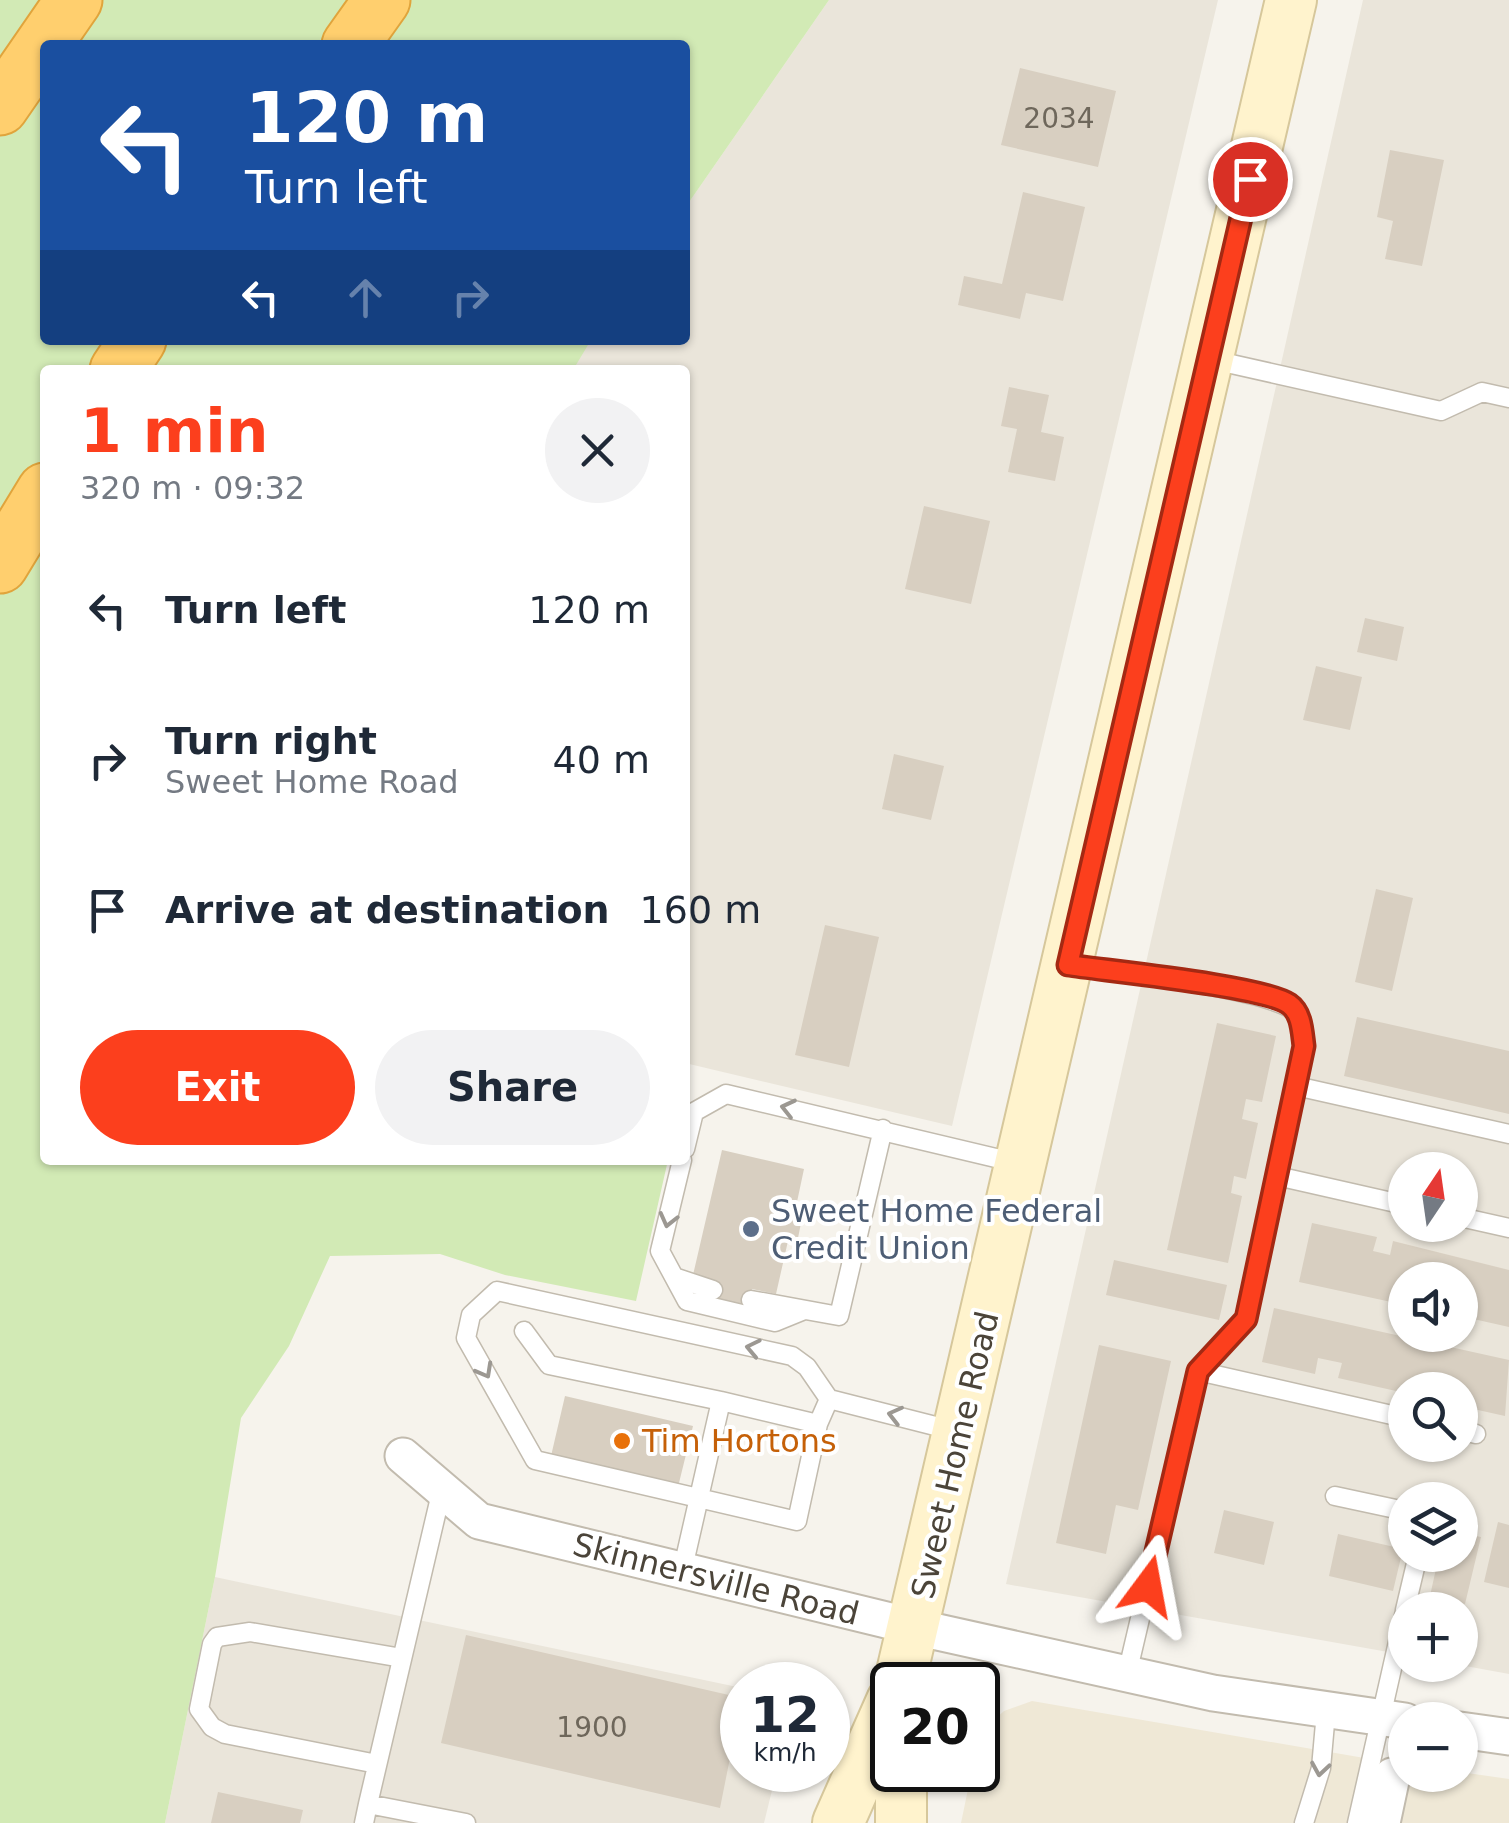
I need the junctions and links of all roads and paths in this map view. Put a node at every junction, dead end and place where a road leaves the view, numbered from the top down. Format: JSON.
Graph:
{"nodes":[{"id":1,"x":74,"y":0,"type":"edge"},
{"id":2,"x":382,"y":0,"type":"edge"},
{"id":3,"x":1291,"y":0,"type":"edge"},
{"id":4,"x":46,"y":40,"type":"edge"},
{"id":5,"x":354,"y":40,"type":"edge"},
{"id":6,"x":40,"y":49,"type":"edge"},
{"id":7,"x":0,"y":107,"type":"edge"},
{"id":8,"x":1208,"y":358,"type":"junction"},
{"id":9,"x":1509,"y":398,"type":"edge"},
{"id":10,"x":40,"y":499,"type":"edge"},
{"id":11,"x":0,"y":565,"type":"edge"},
{"id":12,"x":1068,"y":965,"type":"junction"},
{"id":13,"x":1296,"y":1086,"type":"junction"},
{"id":14,"x":690,"y":1128,"type":"edge"},
{"id":15,"x":883,"y":1130,"type":"junction"},
{"id":16,"x":1509,"y":1134,"type":"edge"},
{"id":17,"x":1022,"y":1164,"type":"junction"},
{"id":18,"x":681,"y":1165,"type":"edge"},
{"id":19,"x":1277,"y":1176,"type":"junction"},
{"id":20,"x":1388,"y":1201,"type":"edge"},
{"id":21,"x":1478,"y":1221,"type":"edge"},
{"id":22,"x":1509,"y":1228,"type":"edge"},
{"id":23,"x":674,"y":1277,"type":"junction"},
{"id":24,"x":713,"y":1290,"type":"dead end"},
{"id":25,"x":751,"y":1300,"type":"dead end"},
{"id":26,"x":804,"y":1310,"type":"junction"},
{"id":27,"x":524,"y":1330,"type":"dead end"},
{"id":28,"x":1198,"y":1371,"type":"junction"},
{"id":29,"x":830,"y":1399,"type":"junction"},
{"id":30,"x":720,"y":1401,"type":"junction"},
{"id":31,"x":1388,"y":1414,"type":"edge"},
{"id":32,"x":818,"y":1424,"type":"junction"},
{"id":33,"x":960,"y":1432,"type":"junction"},
{"id":34,"x":403,"y":1456,"type":"dead end"},
{"id":35,"x":442,"y":1490,"type":"junction"},
{"id":36,"x":1335,"y":1496,"type":"dead end"},
{"id":37,"x":697,"y":1500,"type":"junction"},
{"id":38,"x":1388,"y":1507,"type":"edge"},
{"id":39,"x":682,"y":1572,"type":"junction"},
{"id":40,"x":915,"y":1627,"type":"junction"},
{"id":41,"x":402,"y":1658,"type":"junction"},
{"id":42,"x":905,"y":1662,"type":"edge"},
{"id":43,"x":1128,"y":1674,"type":"junction"},
{"id":44,"x":1326,"y":1712,"type":"junction"},
{"id":45,"x":1388,"y":1719,"type":"edge"},
{"id":46,"x":1388,"y":1731,"type":"edge"},
{"id":47,"x":1478,"y":1733,"type":"edge"},
{"id":48,"x":1509,"y":1737,"type":"edge"},
{"id":49,"x":870,"y":1751,"type":"edge"},
{"id":50,"x":377,"y":1764,"type":"junction"},
{"id":51,"x":901,"y":1792,"type":"edge"},
{"id":52,"x":1389,"y":1792,"type":"edge"},
{"id":53,"x":368,"y":1804,"type":"junction"},
{"id":54,"x":364,"y":1823,"type":"edge"},
{"id":55,"x":466,"y":1823,"type":"edge"},
{"id":56,"x":838,"y":1823,"type":"edge"},
{"id":57,"x":901,"y":1823,"type":"edge"},
{"id":58,"x":1304,"y":1823,"type":"edge"},
{"id":59,"x":1357,"y":1823,"type":"edge"},
{"id":60,"x":1382,"y":1823,"type":"edge"}],
"edges":[{"from":1,"to":4,"type":"highway"},
{"from":2,"to":5,"type":"highway"},
{"from":3,"to":8,"type":"main road","name":"Sweet Home Road"},
{"from":6,"to":7,"type":"highway"},
{"from":8,"to":9,"type":"lane"},
{"from":8,"to":12,"type":"main road","name":"Sweet Home Road"},
{"from":10,"to":11,"type":"highway"},
{"from":12,"to":13,"type":"lane"},
{"from":12,"to":17,"type":"main road","name":"Sweet Home Road"},
{"from":13,"to":16,"type":"lane"},
{"from":13,"to":19,"type":"lane"},
{"from":15,"to":14,"type":"lane","one_way":true},
{"from":15,"to":17,"type":"lane"},
{"from":15,"to":26,"type":"lane"},
{"from":17,"to":33,"type":"main road","name":"Sweet Home Road"},
{"from":18,"to":23,"type":"lane","one_way":true},
{"from":19,"to":20,"type":"lane"},
{"from":19,"to":28,"type":"lane"},
{"from":21,"to":22,"type":"lane"},
{"from":23,"to":24,"type":"lane"},
{"from":23,"to":26,"type":"lane"},
{"from":25,"to":26,"type":"lane"},
{"from":27,"to":30,"type":"lane"},
{"from":28,"to":31,"type":"lane"},
{"from":28,"to":43,"type":"lane"},
{"from":29,"to":32,"type":"lane"},
{"from":33,"to":29,"type":"lane","one_way":true},
{"from":29,"to":37,"type":"lane","one_way":true},
{"from":30,"to":32,"type":"lane"},
{"from":30,"to":37,"type":"lane"},
{"from":32,"to":37,"type":"lane"},
{"from":33,"to":40,"type":"main road","name":"Sweet Home Road"},
{"from":34,"to":35,"type":"street","name":"Skinnersville Road"},
{"from":35,"to":39,"type":"street","name":"Skinnersville Road"},
{"from":35,"to":41,"type":"lane"},
{"from":36,"to":38,"type":"lane"},
{"from":37,"to":39,"type":"lane"},
{"from":39,"to":40,"type":"street","name":"Skinnersville Road"},
{"from":40,"to":42,"type":"main road","name":"Sweet Home Road"},
{"from":40,"to":43,"type":"street","name":"Skinnersville Road"},
{"from":41,"to":50,"type":"lane"},
{"from":41,"to":50,"type":"lane"},
{"from":43,"to":44,"type":"street","name":"Skinnersville Road"},
{"from":44,"to":45,"type":"street","name":"Skinnersville Road"},
{"from":44,"to":58,"type":"lane","one_way":true},
{"from":46,"to":59,"type":"lane"},
{"from":47,"to":48,"type":"street"},
{"from":49,"to":56,"type":"main road","name":"Sweet Home Road"},
{"from":50,"to":53,"type":"lane"},
{"from":51,"to":57,"type":"main road"},
{"from":52,"to":60,"type":"street"},
{"from":53,"to":54,"type":"lane"},
{"from":53,"to":55,"type":"lane"}]}
